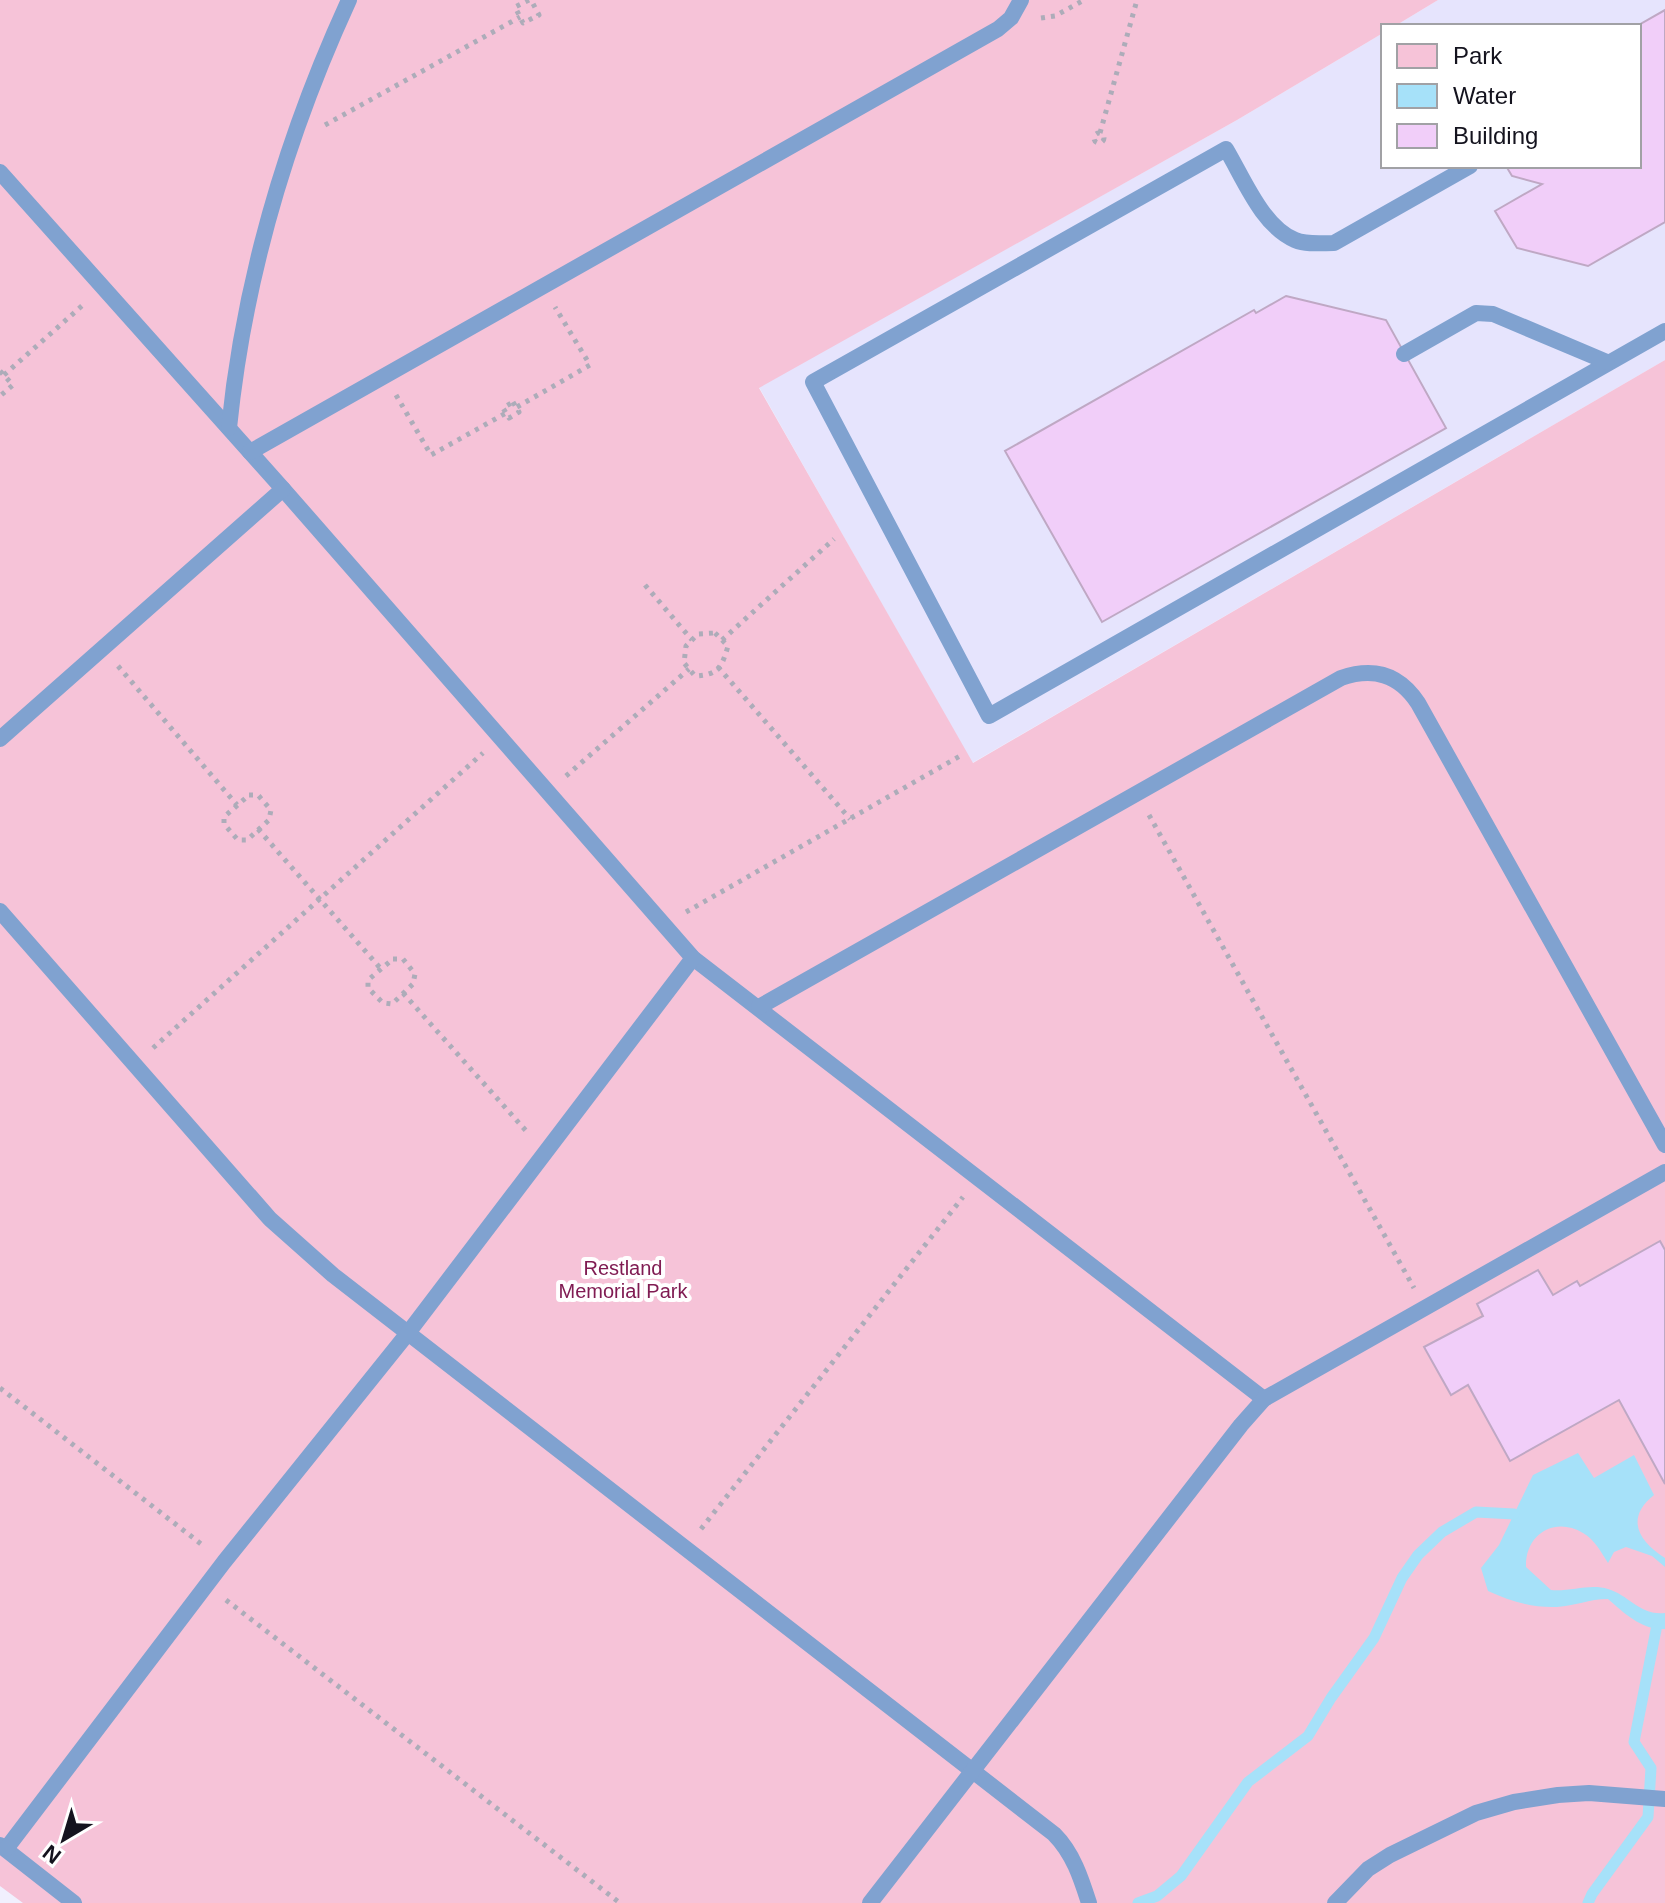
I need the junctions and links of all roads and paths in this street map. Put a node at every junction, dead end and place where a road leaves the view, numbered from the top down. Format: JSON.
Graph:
{"nodes":[{"id":1,"x":349,"y":0,"type":"edge"},
{"id":2,"x":530,"y":0,"type":"edge"},
{"id":3,"x":1084,"y":0,"type":"edge"},
{"id":4,"x":1137,"y":0,"type":"edge"},
{"id":5,"x":1019,"y":5,"type":"edge"},
{"id":6,"x":520,"y":17,"type":"junction"},
{"id":7,"x":1100,"y":133,"type":"dead end"},
{"id":8,"x":292,"y":143,"type":"junction"},
{"id":9,"x":1466,"y":168,"type":"edge"},
{"id":10,"x":0,"y":172,"type":"edge"},
{"id":11,"x":104,"y":287,"type":"junction"},
{"id":12,"x":552,"y":301,"type":"dead end"},
{"id":13,"x":1665,"y":331,"type":"edge"},
{"id":14,"x":1404,"y":354,"type":"dead end"},
{"id":15,"x":1607,"y":362,"type":"junction"},
{"id":16,"x":2,"y":373,"type":"edge"},
{"id":17,"x":394,"y":391,"type":"dead end"},
{"id":18,"x":0,"y":396,"type":"edge"},
{"id":19,"x":229,"y":428,"type":"junction"},
{"id":20,"x":250,"y":452,"type":"junction"},
{"id":21,"x":283,"y":489,"type":"junction"},
{"id":22,"x":834,"y":539,"type":"dead end"},
{"id":23,"x":645,"y":585,"type":"dead end"},
{"id":24,"x":692,"y":640,"type":"junction"},
{"id":25,"x":722,"y":640,"type":"junction"},
{"id":26,"x":102,"y":649,"type":"junction"},
{"id":27,"x":718,"y":667,"type":"junction"},
{"id":28,"x":689,"y":669,"type":"junction"},
{"id":29,"x":501,"y":738,"type":"junction"},
{"id":30,"x":0,"y":739,"type":"edge"},
{"id":31,"x":960,"y":756,"type":"dead end"},
{"id":32,"x":548,"y":792,"type":"junction"},
{"id":33,"x":1137,"y":793,"type":"junction"},
{"id":34,"x":237,"y":805,"type":"junction"},
{"id":35,"x":850,"y":819,"type":"junction"},
{"id":36,"x":258,"y":829,"type":"junction"},
{"id":37,"x":320,"y":899,"type":"junction"},
{"id":38,"x":0,"y":911,"type":"edge"},
{"id":39,"x":662,"y":925,"type":"junction"},
{"id":40,"x":693,"y":958,"type":"junction"},
{"id":41,"x":381,"y":969,"type":"junction"},
{"id":42,"x":403,"y":993,"type":"junction"},
{"id":43,"x":759,"y":1007,"type":"junction"},
{"id":44,"x":135,"y":1064,"type":"junction"},
{"id":45,"x":1665,"y":1145,"type":"edge"},
{"id":46,"x":545,"y":1152,"type":"junction"},
{"id":47,"x":1665,"y":1172,"type":"edge"},
{"id":48,"x":978,"y":1177,"type":"junction"},
{"id":49,"x":1425,"y":1308,"type":"junction"},
{"id":50,"x":408,"y":1333,"type":"junction"},
{"id":51,"x":0,"y":1388,"type":"edge"},
{"id":52,"x":1264,"y":1399,"type":"junction"},
{"id":53,"x":686,"y":1548,"type":"junction"},
{"id":54,"x":224,"y":1562,"type":"junction"},
{"id":55,"x":206,"y":1585,"type":"junction"},
{"id":56,"x":971,"y":1769,"type":"junction"},
{"id":57,"x":1665,"y":1799,"type":"edge"},
{"id":58,"x":3,"y":1847,"type":"edge"},
{"id":59,"x":1087,"y":1899,"type":"edge"},
{"id":60,"x":74,"y":1903,"type":"edge"},
{"id":61,"x":620,"y":1903,"type":"edge"},
{"id":62,"x":870,"y":1903,"type":"edge"},
{"id":63,"x":1335,"y":1903,"type":"edge"}],
"edges":[{"from":1,"to":8,"type":"lane"},
{"from":2,"to":6,"type":"path"},
{"from":2,"to":6,"type":"path"},
{"from":3,"to":5,"type":"path"},
{"from":4,"to":7,"type":"path"},
{"from":5,"to":20,"type":"lane"},
{"from":6,"to":8,"type":"path"},
{"from":8,"to":19,"type":"lane"},
{"from":9,"to":15,"type":"lane"},
{"from":10,"to":11,"type":"lane"},
{"from":11,"to":16,"type":"path"},
{"from":11,"to":19,"type":"lane"},
{"from":12,"to":17,"type":"path"},
{"from":13,"to":15,"type":"lane"},
{"from":14,"to":15,"type":"lane"},
{"from":16,"to":18,"type":"path"},
{"from":19,"to":20,"type":"lane"},
{"from":20,"to":21,"type":"lane"},
{"from":21,"to":26,"type":"lane"},
{"from":21,"to":29,"type":"lane"},
{"from":22,"to":25,"type":"path"},
{"from":23,"to":24,"type":"path"},
{"from":24,"to":25,"type":"path"},
{"from":24,"to":28,"type":"path"},
{"from":25,"to":27,"type":"path"},
{"from":26,"to":30,"type":"lane"},
{"from":26,"to":34,"type":"path"},
{"from":27,"to":28,"type":"path"},
{"from":27,"to":35,"type":"path"},
{"from":28,"to":32,"type":"path"},
{"from":29,"to":32,"type":"lane"},
{"from":29,"to":37,"type":"path"},
{"from":31,"to":35,"type":"path"},
{"from":32,"to":39,"type":"lane"},
{"from":33,"to":43,"type":"lane"},
{"from":33,"to":45,"type":"lane"},
{"from":33,"to":49,"type":"path"},
{"from":34,"to":36,"type":"path"},
{"from":34,"to":36,"type":"path"},
{"from":35,"to":39,"type":"path"},
{"from":36,"to":37,"type":"path"},
{"from":37,"to":41,"type":"path"},
{"from":37,"to":44,"type":"path"},
{"from":38,"to":44,"type":"lane"},
{"from":39,"to":40,"type":"lane"},
{"from":40,"to":43,"type":"lane"},
{"from":40,"to":46,"type":"lane"},
{"from":41,"to":42,"type":"path"},
{"from":41,"to":42,"type":"path"},
{"from":42,"to":46,"type":"path"},
{"from":43,"to":48,"type":"lane"},
{"from":44,"to":50,"type":"lane"},
{"from":46,"to":50,"type":"lane"},
{"from":47,"to":49,"type":"lane"},
{"from":48,"to":52,"type":"lane"},
{"from":48,"to":53,"type":"path"},
{"from":49,"to":52,"type":"lane"},
{"from":50,"to":53,"type":"lane"},
{"from":50,"to":54,"type":"lane"},
{"from":51,"to":54,"type":"path"},
{"from":52,"to":56,"type":"lane"},
{"from":53,"to":56,"type":"lane"},
{"from":54,"to":55,"type":"lane"},
{"from":55,"to":58,"type":"lane"},
{"from":55,"to":61,"type":"path"},
{"from":56,"to":59,"type":"lane"},
{"from":56,"to":62,"type":"lane"},
{"from":57,"to":63,"type":"lane"},
{"from":58,"to":60,"type":"lane"}]}
